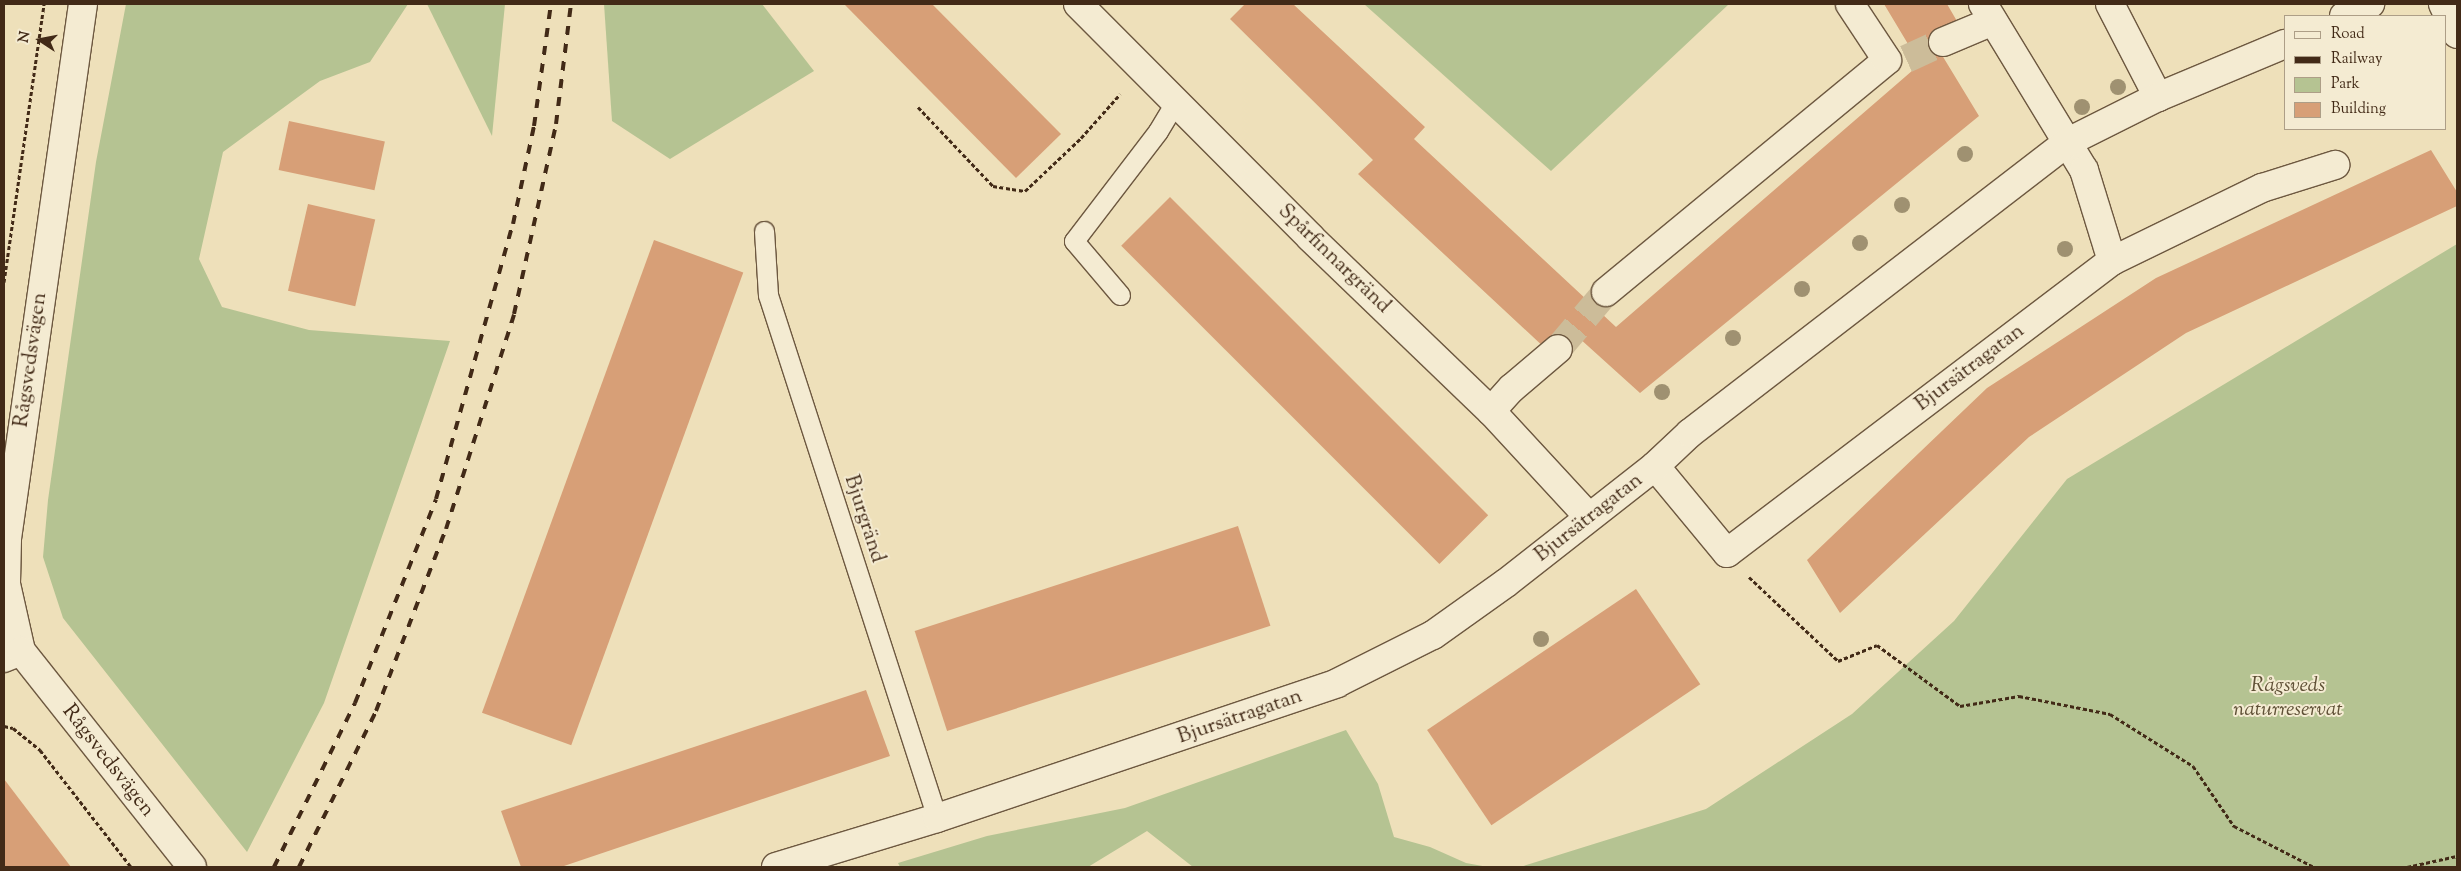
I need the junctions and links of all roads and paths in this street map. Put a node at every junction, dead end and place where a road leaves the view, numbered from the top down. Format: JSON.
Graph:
{"nodes":[{"id":1,"x":44,"y":4,"type":"edge"},
{"id":2,"x":83,"y":4,"type":"edge"},
{"id":3,"x":1078,"y":4,"type":"edge"},
{"id":4,"x":1850,"y":4,"type":"edge"},
{"id":5,"x":2110,"y":4,"type":"edge"},
{"id":6,"x":2370,"y":4,"type":"edge"},
{"id":7,"x":2443,"y":4,"type":"edge"},
{"id":8,"x":1988,"y":12,"type":"edge"},
{"id":9,"x":2346,"y":15,"type":"edge"},
{"id":10,"x":2457,"y":34,"type":"edge"},
{"id":11,"x":1943,"y":42,"type":"tunnel mouth"},
{"id":12,"x":2284,"y":44,"type":"edge"},
{"id":13,"x":1120,"y":94,"type":"dead end"},
{"id":14,"x":2158,"y":97,"type":"junction"},
{"id":15,"x":1176,"y":101,"type":"junction"},
{"id":16,"x":918,"y":107,"type":"dead end"},
{"id":17,"x":2068,"y":142,"type":"junction"},
{"id":18,"x":2335,"y":165,"type":"dead end"},
{"id":19,"x":764,"y":231,"type":"dead end"},
{"id":20,"x":2112,"y":262,"type":"junction"},
{"id":21,"x":4,"y":282,"type":"edge"},
{"id":22,"x":1606,"y":292,"type":"tunnel mouth"},
{"id":23,"x":1120,"y":295,"type":"dead end"},
{"id":24,"x":1558,"y":349,"type":"tunnel mouth"},
{"id":25,"x":1491,"y":411,"type":"junction"},
{"id":26,"x":1655,"y":466,"type":"junction"},
{"id":27,"x":1588,"y":516,"type":"junction"},
{"id":28,"x":1727,"y":553,"type":"junction"},
{"id":29,"x":12,"y":655,"type":"edge"},
{"id":30,"x":4,"y":726,"type":"edge"},
{"id":31,"x":937,"y":818,"type":"junction"},
{"id":32,"x":2457,"y":856,"type":"edge"},
{"id":33,"x":131,"y":867,"type":"edge"},
{"id":34,"x":192,"y":867,"type":"edge"},
{"id":35,"x":776,"y":867,"type":"edge"},
{"id":36,"x":2314,"y":867,"type":"edge"},
{"id":37,"x":2407,"y":867,"type":"edge"}],
"edges":[{"from":1,"to":21,"type":"path"},
{"from":2,"to":29,"type":"street","name":"Rågsvedsvägen"},
{"from":3,"to":15,"type":"street","name":"Spårfinnargränd"},
{"from":4,"to":22,"type":"street"},
{"from":5,"to":14,"type":"street"},
{"from":6,"to":9,"type":"street"},
{"from":7,"to":10,"type":"street"},
{"from":8,"to":11,"type":"street"},
{"from":8,"to":17,"type":"street"},
{"from":12,"to":14,"type":"street","name":"Bjursätragatan"},
{"from":13,"to":16,"type":"path"},
{"from":14,"to":17,"type":"street","name":"Bjursätragatan"},
{"from":15,"to":23,"type":"lane"},
{"from":15,"to":25,"type":"street","name":"Spårfinnargränd"},
{"from":17,"to":20,"type":"street"},
{"from":17,"to":26,"type":"street","name":"Bjursätragatan"},
{"from":18,"to":20,"type":"street","name":"Bjursätragatan"},
{"from":19,"to":31,"type":"lane","name":"Bjurgränd"},
{"from":20,"to":28,"type":"street","name":"Bjursätragatan"},
{"from":24,"to":25,"type":"street"},
{"from":25,"to":27,"type":"street","name":"Spårfinnargränd"},
{"from":26,"to":27,"type":"street","name":"Bjursätragatan"},
{"from":26,"to":28,"type":"street","name":"Bjursätragatan"},
{"from":27,"to":31,"type":"street","name":"Bjursätragatan"},
{"from":28,"to":36,"type":"path"},
{"from":29,"to":34,"type":"street","name":"Rågsvedsvägen"},
{"from":30,"to":33,"type":"path"},
{"from":31,"to":35,"type":"street","name":"Bjursätragatan"},
{"from":32,"to":37,"type":"path"}]}
